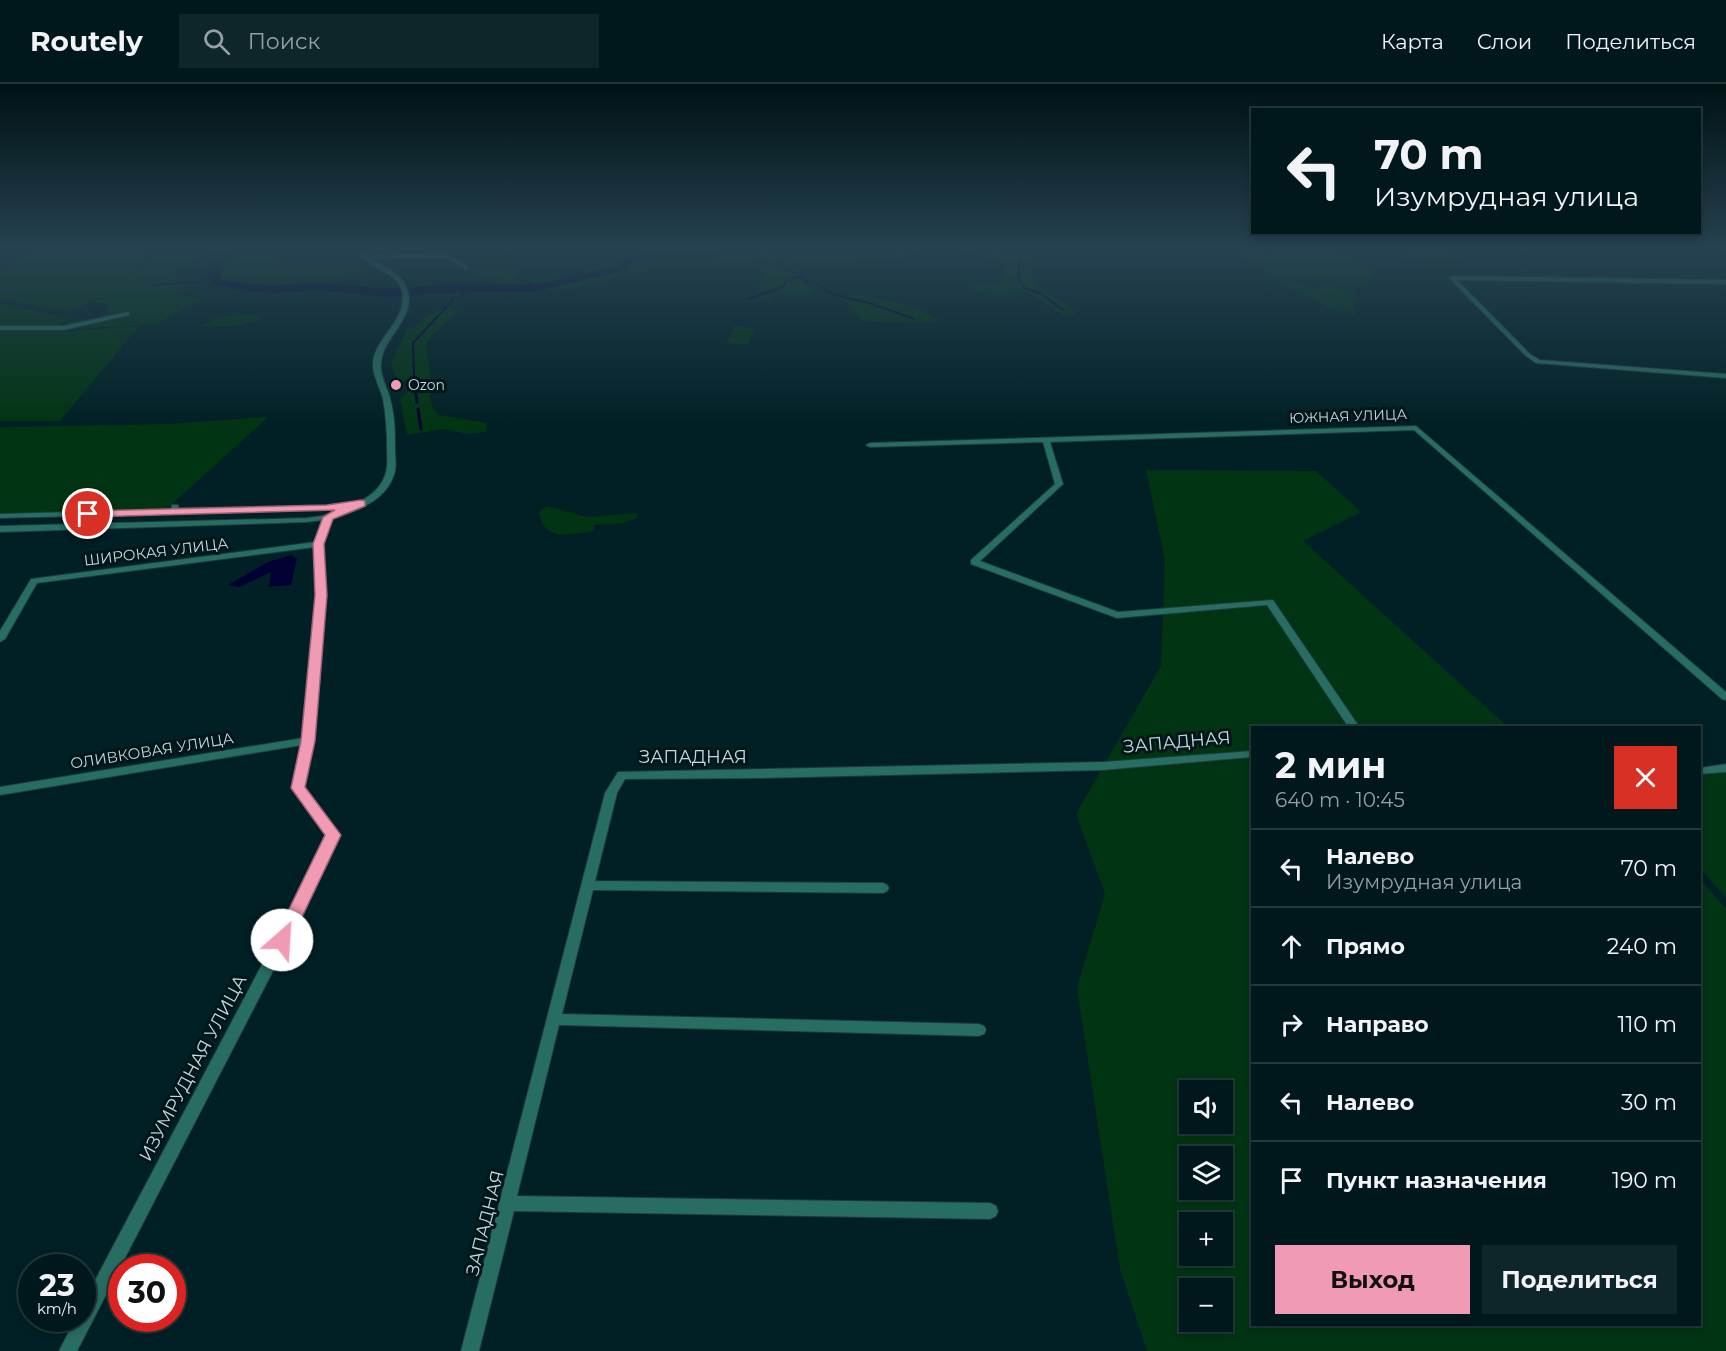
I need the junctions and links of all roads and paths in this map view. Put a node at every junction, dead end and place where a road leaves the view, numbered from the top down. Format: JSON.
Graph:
{"nodes":[{"id":1,"x":403,"y":309,"type":"edge"},
{"id":2,"x":1484,"y":309,"type":"edge"},
{"id":3,"x":128,"y":314,"type":"dead end"},
{"id":4,"x":0,"y":328,"type":"edge"},
{"id":5,"x":1726,"y":376,"type":"edge"},
{"id":6,"x":1046,"y":439,"type":"junction"},
{"id":7,"x":870,"y":445,"type":"dead end"},
{"id":8,"x":361,"y":503,"type":"junction"},
{"id":9,"x":0,"y":516,"type":"edge"},
{"id":10,"x":328,"y":517,"type":"junction"},
{"id":11,"x":0,"y":529,"type":"edge"},
{"id":12,"x":319,"y":544,"type":"junction"},
{"id":13,"x":0,"y":639,"type":"edge"},
{"id":14,"x":1726,"y":697,"type":"edge"},
{"id":15,"x":1354,"y":726,"type":"edge"},
{"id":16,"x":308,"y":741,"type":"junction"},
{"id":17,"x":1251,"y":754,"type":"edge"},
{"id":18,"x":1726,"y":768,"type":"edge"},
{"id":19,"x":1701,"y":771,"type":"edge"},
{"id":20,"x":0,"y":791,"type":"edge"},
{"id":21,"x":589,"y":885,"type":"junction"},
{"id":22,"x":883,"y":888,"type":"dead end"},
{"id":23,"x":554,"y":1019,"type":"junction"},
{"id":24,"x":979,"y":1030,"type":"dead end"},
{"id":25,"x":508,"y":1203,"type":"junction"},
{"id":26,"x":990,"y":1211,"type":"dead end"},
{"id":27,"x":68,"y":1351,"type":"edge"},
{"id":28,"x":470,"y":1351,"type":"edge"}],
"edges":[{"from":1,"to":8,"type":"street"},
{"from":2,"to":5,"type":"street"},
{"from":3,"to":4,"type":"street"},
{"from":6,"to":7,"type":"street","name":"ЮЖНАЯ УЛИЦА"},
{"from":6,"to":14,"type":"street","name":"ЮЖНАЯ УЛИЦА"},
{"from":6,"to":15,"type":"street"},
{"from":8,"to":9,"type":"street"},
{"from":8,"to":10,"type":"street"},
{"from":10,"to":11,"type":"street"},
{"from":10,"to":12,"type":"street"},
{"from":12,"to":13,"type":"street","name":"ШИРОКАЯ УЛИЦА"},
{"from":12,"to":16,"type":"street","name":"ИЗУМРУДНАЯ УЛИЦА"},
{"from":16,"to":20,"type":"street","name":"ОЛИВКОВАЯ УЛИЦА"},
{"from":16,"to":27,"type":"street","name":"ИЗУМРУДНАЯ УЛИЦА"},
{"from":17,"to":21,"type":"street","name":"ЗАПАДНАЯ"},
{"from":18,"to":19,"type":"street"},
{"from":21,"to":22,"type":"street"},
{"from":21,"to":23,"type":"street","name":"ЗАПАДНАЯ"},
{"from":23,"to":24,"type":"street"},
{"from":23,"to":25,"type":"street","name":"ЗАПАДНАЯ"},
{"from":25,"to":26,"type":"street"},
{"from":25,"to":28,"type":"street","name":"ЗАПАДНАЯ"}]}
